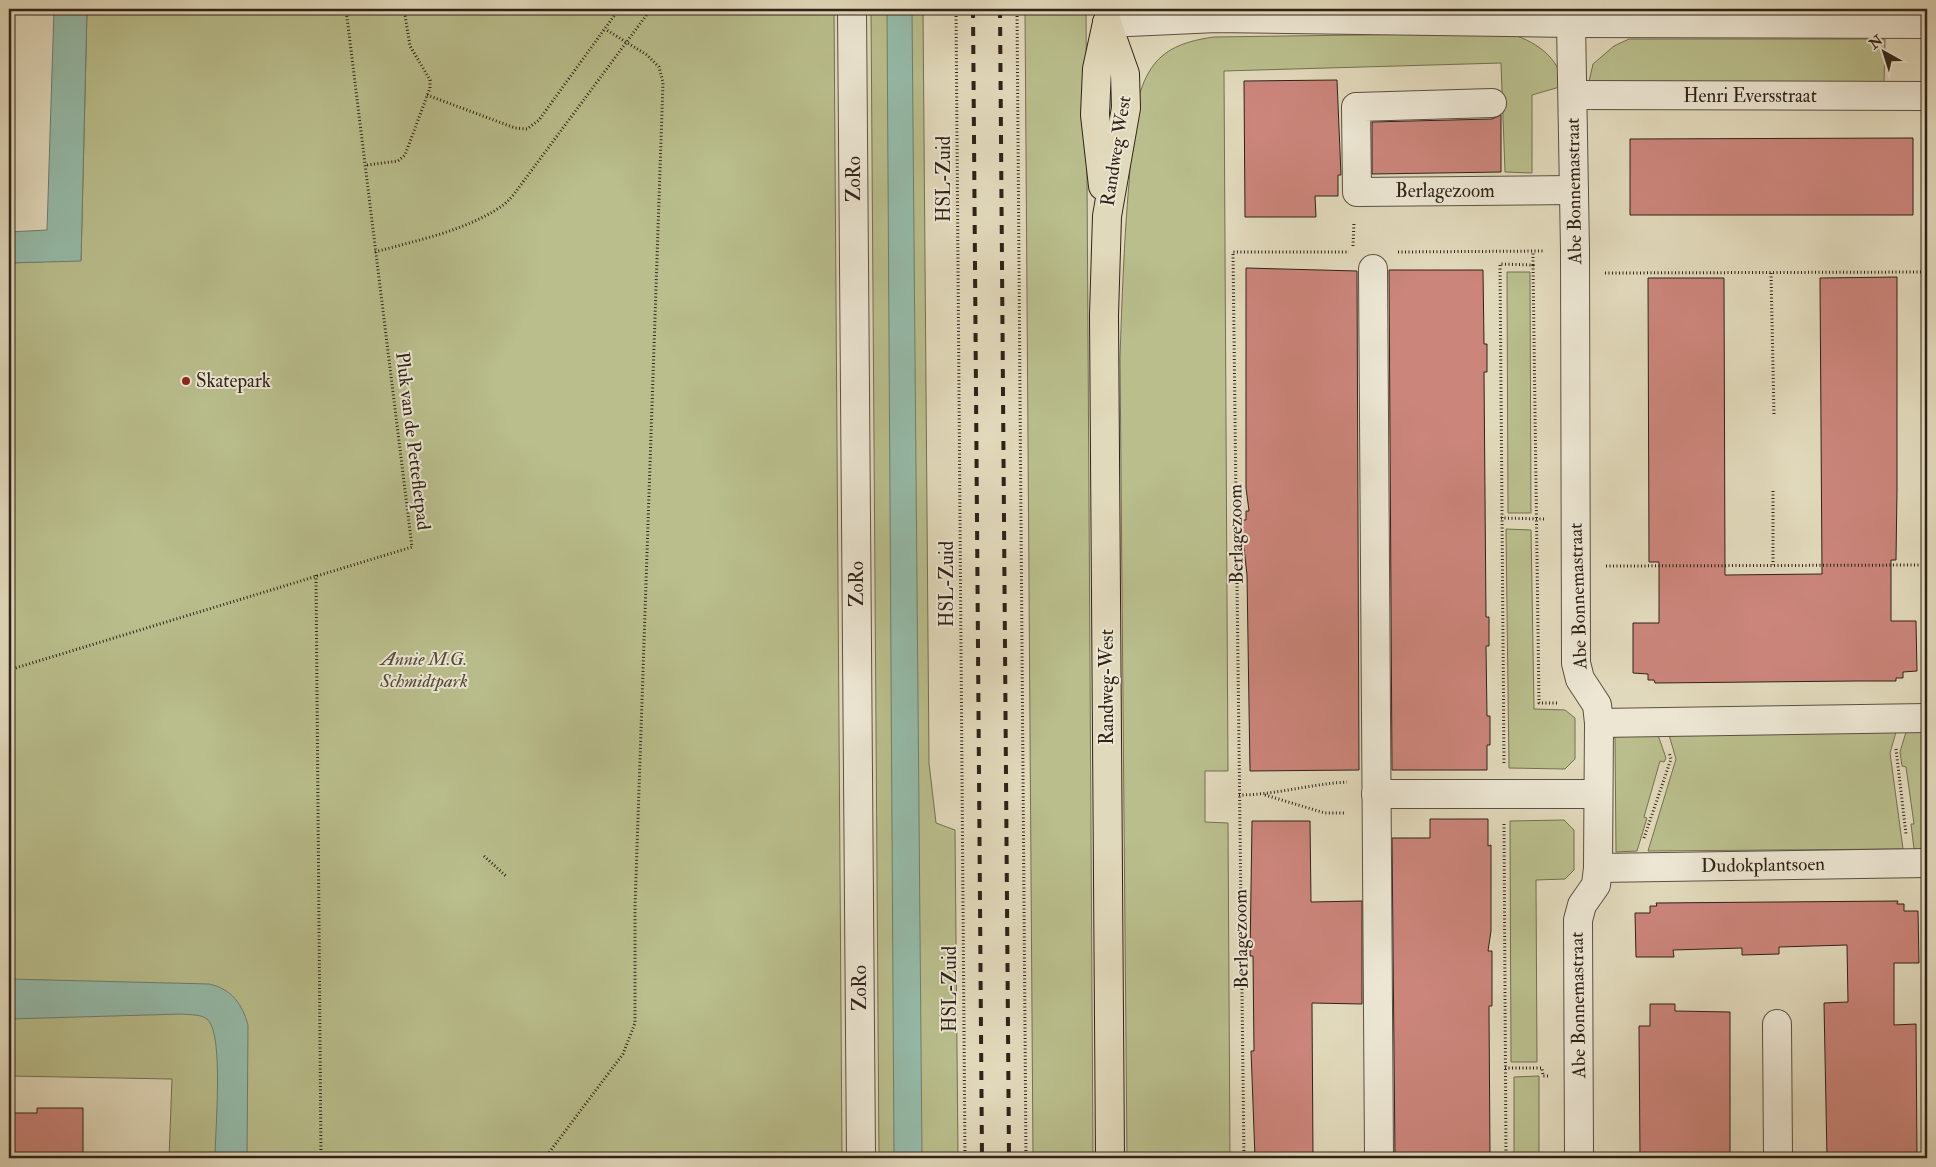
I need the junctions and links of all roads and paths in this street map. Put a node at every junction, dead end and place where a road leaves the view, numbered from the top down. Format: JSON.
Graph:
{"nodes":[{"id":1,"x":346,"y":9,"type":"edge"},
{"id":2,"x":404,"y":9,"type":"edge"},
{"id":3,"x":619,"y":9,"type":"edge"},
{"id":4,"x":651,"y":9,"type":"edge"},
{"id":5,"x":852,"y":9,"type":"edge"},
{"id":6,"x":956,"y":9,"type":"edge"},
{"id":7,"x":1017,"y":9,"type":"edge"},
{"id":8,"x":1106,"y":16,"type":"edge"},
{"id":9,"x":1572,"y":23,"type":"junction"},
{"id":10,"x":1927,"y":24,"type":"edge"},
{"id":11,"x":605,"y":29,"type":"junction"},
{"id":12,"x":627,"y":42,"type":"junction"},
{"id":13,"x":427,"y":94,"type":"junction"},
{"id":14,"x":1573,"y":96,"type":"junction"},
{"id":15,"x":1927,"y":96,"type":"edge"},
{"id":16,"x":1492,"y":103,"type":"dead end"},
{"id":17,"x":367,"y":165,"type":"junction"},
{"id":18,"x":1574,"y":190,"type":"junction"},
{"id":19,"x":1107,"y":216,"type":"joint"},
{"id":20,"x":1533,"y":251,"type":"junction"},
{"id":21,"x":375,"y":252,"type":"junction"},
{"id":22,"x":1393,"y":252,"type":"dead end"},
{"id":23,"x":1363,"y":260,"type":"joint"},
{"id":24,"x":1575,"y":262,"type":"junction"},
{"id":25,"x":1533,"y":265,"type":"junction"},
{"id":26,"x":1927,"y":272,"type":"edge"},
{"id":27,"x":1771,"y":273,"type":"junction"},
{"id":28,"x":1774,"y":415,"type":"dead end"},
{"id":29,"x":1773,"y":491,"type":"dead end"},
{"id":30,"x":1500,"y":518,"type":"junction"},
{"id":31,"x":1531,"y":519,"type":"dead end"},
{"id":32,"x":1773,"y":565,"type":"junction"},
{"id":33,"x":1927,"y":565,"type":"edge"},
{"id":34,"x":1575,"y":566,"type":"junction"},
{"id":35,"x":316,"y":575,"type":"junction"},
{"id":36,"x":9,"y":670,"type":"edge"},
{"id":37,"x":1598,"y":714,"type":"junction"},
{"id":38,"x":1917,"y":719,"type":"edge"},
{"id":39,"x":1659,"y":721,"type":"junction"},
{"id":40,"x":1326,"y":783,"type":"dead end"},
{"id":41,"x":1376,"y":794,"type":"junction"},
{"id":42,"x":1504,"y":794,"type":"junction"},
{"id":43,"x":1598,"y":794,"type":"junction"},
{"id":44,"x":1239,"y":795,"type":"junction"},
{"id":45,"x":1264,"y":795,"type":"junction"},
{"id":46,"x":1349,"y":813,"type":"dead end"},
{"id":47,"x":484,"y":856,"type":"dead end"},
{"id":48,"x":1918,"y":863,"type":"edge"},
{"id":49,"x":1633,"y":867,"type":"junction"},
{"id":50,"x":1598,"y":868,"type":"junction"},
{"id":51,"x":506,"y":877,"type":"dead end"},
{"id":52,"x":1776,"y":1024,"type":"dead end"},
{"id":53,"x":1505,"y":1068,"type":"junction"},
{"id":54,"x":1542,"y":1068,"type":"dead end"},
{"id":55,"x":321,"y":1158,"type":"edge"},
{"id":56,"x":545,"y":1158,"type":"edge"},
{"id":57,"x":861,"y":1158,"type":"edge"},
{"id":58,"x":965,"y":1158,"type":"edge"},
{"id":59,"x":1026,"y":1158,"type":"edge"},
{"id":60,"x":1110,"y":1158,"type":"edge"},
{"id":61,"x":1244,"y":1158,"type":"edge"},
{"id":62,"x":1379,"y":1158,"type":"edge"},
{"id":63,"x":1506,"y":1158,"type":"edge"},
{"id":64,"x":1579,"y":1158,"type":"edge"},
{"id":65,"x":1778,"y":1158,"type":"edge"}],
"edges":[{"from":1,"to":17,"type":"path","name":"Pluk van de Pettefletpad"},
{"from":2,"to":13,"type":"path"},
{"from":3,"to":11,"type":"path"},
{"from":4,"to":12,"type":"path"},
{"from":5,"to":57,"type":"street","name":"ZoRo"},
{"from":6,"to":58,"type":"path","name":"HSL-Zuid"},
{"from":7,"to":59,"type":"path"},
{"from":8,"to":9,"type":"street"},
{"from":8,"to":19,"type":"main road","name":"Randweg West"},
{"from":9,"to":10,"type":"street"},
{"from":9,"to":14,"type":"street","name":"Abe Bonnemastraat"},
{"from":11,"to":12,"type":"path"},
{"from":11,"to":13,"type":"path"},
{"from":12,"to":21,"type":"path"},
{"from":12,"to":56,"type":"path"},
{"from":13,"to":17,"type":"path"},
{"from":14,"to":15,"type":"street","name":"Henri Eversstraat"},
{"from":14,"to":18,"type":"street","name":"Abe Bonnemastraat"},
{"from":16,"to":18,"type":"street","name":"Berlagezoom"},
{"from":17,"to":21,"type":"path","name":"Pluk van de Pettefletpad"},
{"from":18,"to":24,"type":"street","name":"Abe Bonnemastraat"},
{"from":19,"to":60,"type":"main road","name":"Randweg-West"},
{"from":20,"to":22,"type":"path"},
{"from":20,"to":24,"type":"path"},
{"from":20,"to":25,"type":"path"},
{"from":21,"to":35,"type":"path","name":"Pluk van de Pettefletpad"},
{"from":23,"to":41,"type":"street"},
{"from":23,"to":44,"type":"path","name":"Berlagezoom"},
{"from":24,"to":27,"type":"path"},
{"from":24,"to":34,"type":"street","name":"Abe Bonnemastraat"},
{"from":25,"to":30,"type":"path"},
{"from":25,"to":37,"type":"path"},
{"from":26,"to":27,"type":"path"},
{"from":27,"to":28,"type":"path"},
{"from":29,"to":32,"type":"path"},
{"from":30,"to":31,"type":"path"},
{"from":30,"to":42,"type":"path"},
{"from":32,"to":33,"type":"path"},
{"from":32,"to":34,"type":"path"},
{"from":34,"to":37,"type":"street","name":"Abe Bonnemastraat"},
{"from":35,"to":36,"type":"path","name":"Pluk van de Pettefletpad"},
{"from":35,"to":55,"type":"path"},
{"from":37,"to":39,"type":"street"},
{"from":37,"to":43,"type":"street","name":"Abe Bonnemastraat"},
{"from":38,"to":39,"type":"street"},
{"from":38,"to":48,"type":"path"},
{"from":39,"to":49,"type":"path"},
{"from":40,"to":45,"type":"path"},
{"from":41,"to":42,"type":"street"},
{"from":41,"to":62,"type":"street"},
{"from":42,"to":43,"type":"street"},
{"from":42,"to":53,"type":"path"},
{"from":43,"to":50,"type":"street","name":"Abe Bonnemastraat"},
{"from":44,"to":45,"type":"path"},
{"from":44,"to":61,"type":"path","name":"Berlagezoom"},
{"from":45,"to":46,"type":"path"},
{"from":47,"to":51,"type":"path"},
{"from":48,"to":49,"type":"street","name":"Dudokplantsoen"},
{"from":49,"to":50,"type":"street","name":"Dudokplantsoen"},
{"from":50,"to":64,"type":"street","name":"Abe Bonnemastraat"},
{"from":52,"to":65,"type":"street"},
{"from":53,"to":54,"type":"path"},
{"from":53,"to":63,"type":"path"}]}
